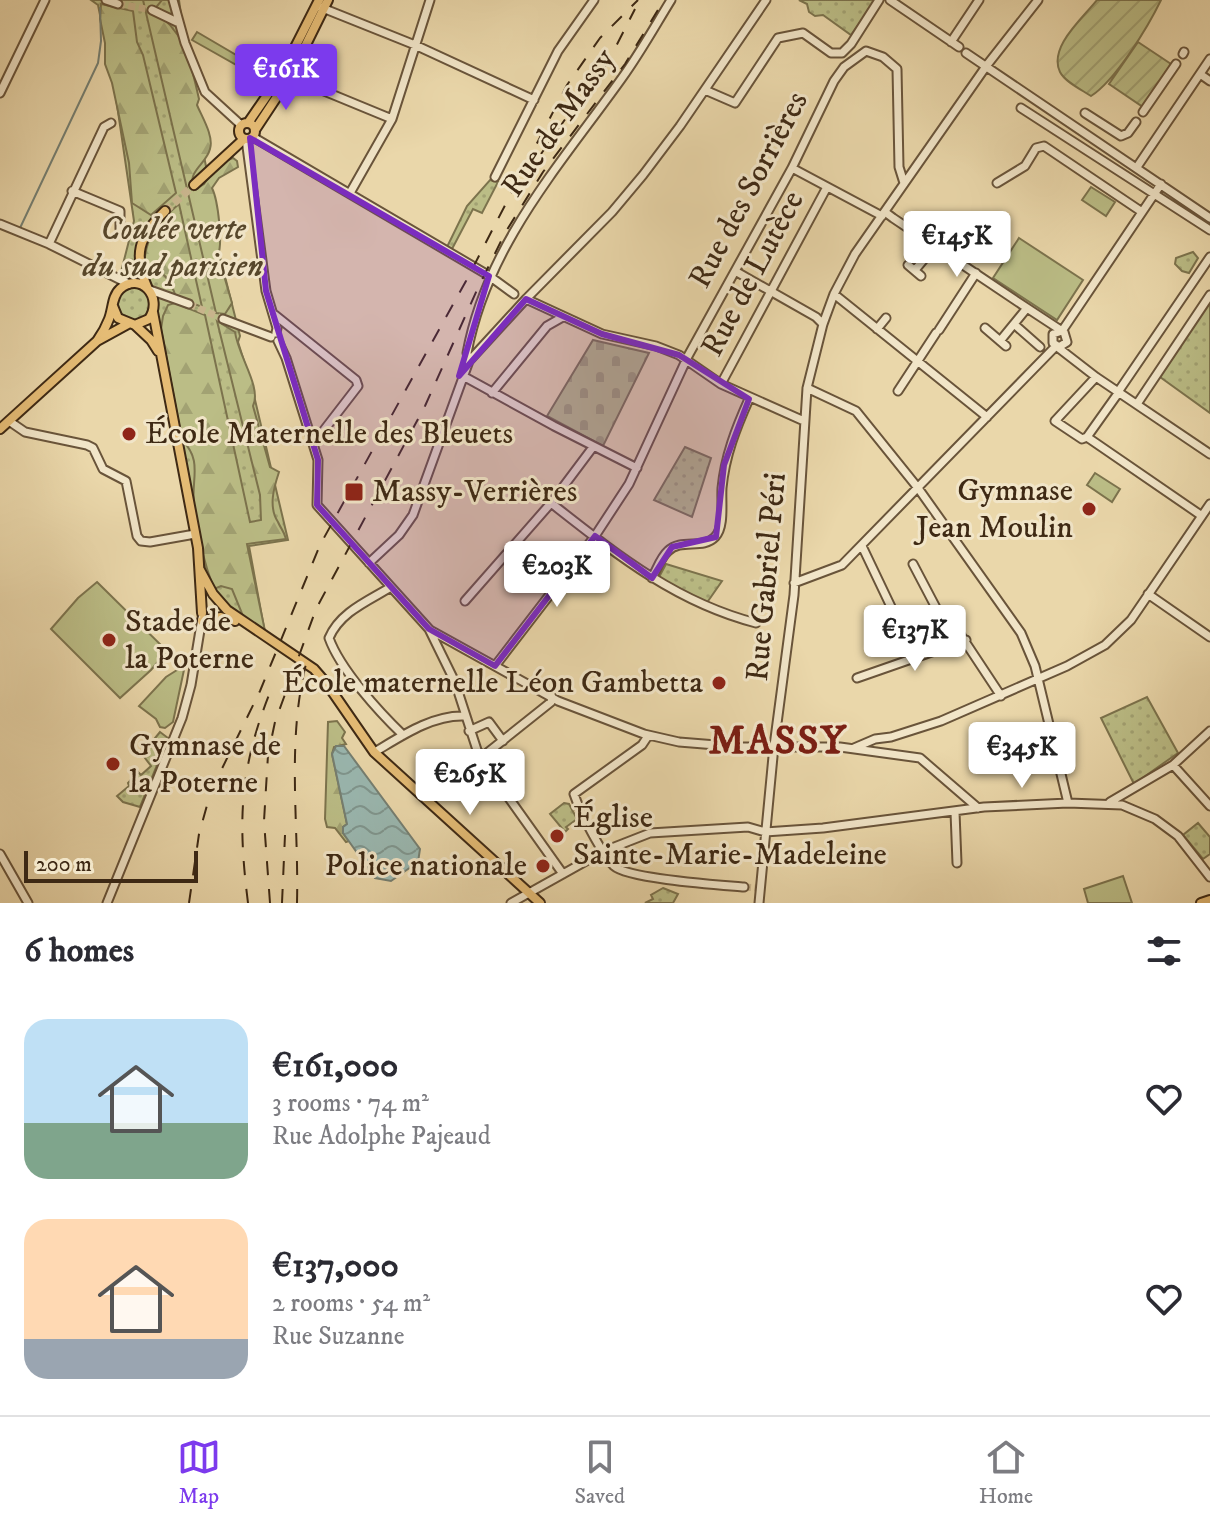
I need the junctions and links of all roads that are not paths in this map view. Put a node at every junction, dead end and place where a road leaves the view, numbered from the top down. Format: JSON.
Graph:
{"nodes":[{"id":1,"x":45,"y":0,"type":"edge"},
{"id":2,"x":106,"y":0,"type":"edge"},
{"id":3,"x":173,"y":0,"type":"edge"},
{"id":4,"x":430,"y":0,"type":"edge"},
{"id":5,"x":594,"y":0,"type":"edge"},
{"id":6,"x":671,"y":0,"type":"edge"},
{"id":7,"x":766,"y":0,"type":"edge"},
{"id":8,"x":879,"y":0,"type":"edge"},
{"id":9,"x":890,"y":0,"type":"edge"},
{"id":10,"x":979,"y":0,"type":"edge"},
{"id":11,"x":1038,"y":0,"type":"edge"},
{"id":12,"x":118,"y":4,"type":"dead end"},
{"id":13,"x":322,"y":4,"type":"edge"},
{"id":14,"x":177,"y":22,"type":"junction"},
{"id":15,"x":951,"y":42,"type":"junction"},
{"id":16,"x":415,"y":45,"type":"junction"},
{"id":17,"x":1210,"y":59,"type":"edge"},
{"id":18,"x":1176,"y":64,"type":"dead end"},
{"id":19,"x":987,"y":65,"type":"junction"},
{"id":20,"x":1200,"y":74,"type":"junction"},
{"id":21,"x":290,"y":77,"type":"junction"},
{"id":22,"x":1210,"y":81,"type":"edge"},
{"id":23,"x":705,"y":90,"type":"junction"},
{"id":24,"x":0,"y":93,"type":"edge"},
{"id":25,"x":534,"y":100,"type":"junction"},
{"id":26,"x":1021,"y":108,"type":"dead end"},
{"id":27,"x":1143,"y":112,"type":"dead end"},
{"id":28,"x":1085,"y":113,"type":"dead end"},
{"id":29,"x":392,"y":119,"type":"junction"},
{"id":30,"x":1136,"y":122,"type":"dead end"},
{"id":31,"x":111,"y":123,"type":"dead end"},
{"id":32,"x":247,"y":132,"type":"junction"},
{"id":33,"x":1137,"y":167,"type":"junction"},
{"id":34,"x":792,"y":168,"type":"junction"},
{"id":35,"x":495,"y":177,"type":"dead end"},
{"id":36,"x":904,"y":183,"type":"junction"},
{"id":37,"x":997,"y":183,"type":"dead end"},
{"id":38,"x":1161,"y":184,"type":"junction"},
{"id":39,"x":194,"y":185,"type":"tunnel mouth"},
{"id":40,"x":827,"y":187,"type":"junction"},
{"id":41,"x":72,"y":191,"type":"junction"},
{"id":42,"x":350,"y":193,"type":"junction"},
{"id":43,"x":1154,"y":195,"type":"junction"},
{"id":44,"x":165,"y":211,"type":"tunnel mouth"},
{"id":45,"x":1142,"y":212,"type":"junction"},
{"id":46,"x":883,"y":214,"type":"junction"},
{"id":47,"x":1210,"y":218,"type":"edge"},
{"id":48,"x":0,"y":224,"type":"edge"},
{"id":49,"x":120,"y":229,"type":"dead end"},
{"id":50,"x":1210,"y":230,"type":"edge"},
{"id":51,"x":49,"y":244,"type":"junction"},
{"id":52,"x":935,"y":246,"type":"junction"},
{"id":53,"x":1209,"y":259,"type":"edge"},
{"id":54,"x":139,"y":264,"type":"junction"},
{"id":55,"x":915,"y":270,"type":"dead end"},
{"id":56,"x":735,"y":271,"type":"junction"},
{"id":57,"x":976,"y":273,"type":"junction"},
{"id":58,"x":111,"y":274,"type":"junction"},
{"id":59,"x":489,"y":276,"type":"junction"},
{"id":60,"x":130,"y":284,"type":"junction"},
{"id":61,"x":149,"y":290,"type":"junction"},
{"id":62,"x":771,"y":291,"type":"junction"},
{"id":63,"x":117,"y":294,"type":"junction"},
{"id":64,"x":514,"y":294,"type":"dead end"},
{"id":65,"x":834,"y":294,"type":"junction"},
{"id":66,"x":1210,"y":295,"type":"edge"},
{"id":67,"x":172,"y":299,"type":"junction"},
{"id":68,"x":526,"y":299,"type":"junction"},
{"id":69,"x":189,"y":304,"type":"tunnel mouth"},
{"id":70,"x":113,"y":306,"type":"junction"},
{"id":71,"x":1027,"y":308,"type":"junction"},
{"id":72,"x":154,"y":312,"type":"junction"},
{"id":73,"x":273,"y":314,"type":"junction"},
{"id":74,"x":561,"y":318,"type":"junction"},
{"id":75,"x":886,"y":318,"type":"dead end"},
{"id":76,"x":223,"y":319,"type":"tunnel mouth"},
{"id":77,"x":823,"y":324,"type":"junction"},
{"id":78,"x":1014,"y":324,"type":"junction"},
{"id":79,"x":132,"y":325,"type":"junction"},
{"id":80,"x":985,"y":328,"type":"dead end"},
{"id":81,"x":877,"y":329,"type":"junction"},
{"id":82,"x":1057,"y":333,"type":"junction"},
{"id":83,"x":275,"y":337,"type":"junction"},
{"id":84,"x":97,"y":341,"type":"junction"},
{"id":85,"x":1061,"y":345,"type":"junction"},
{"id":86,"x":1040,"y":347,"type":"dead end"},
{"id":87,"x":161,"y":355,"type":"junction"},
{"id":88,"x":686,"y":360,"type":"junction"},
{"id":89,"x":469,"y":361,"type":"junction"},
{"id":90,"x":918,"y":361,"type":"junction"},
{"id":91,"x":463,"y":376,"type":"junction"},
{"id":92,"x":1096,"y":377,"type":"junction"},
{"id":93,"x":721,"y":384,"type":"junction"},
{"id":94,"x":807,"y":388,"type":"junction"},
{"id":95,"x":898,"y":391,"type":"dead end"},
{"id":96,"x":1119,"y":392,"type":"junction"},
{"id":97,"x":492,"y":393,"type":"junction"},
{"id":98,"x":749,"y":399,"type":"junction"},
{"id":99,"x":1137,"y":404,"type":"junction"},
{"id":100,"x":987,"y":417,"type":"junction"},
{"id":101,"x":9,"y":421,"type":"junction"},
{"id":102,"x":804,"y":421,"type":"junction"},
{"id":103,"x":0,"y":429,"type":"edge"},
{"id":104,"x":1087,"y":437,"type":"junction"},
{"id":105,"x":314,"y":443,"type":"junction"},
{"id":106,"x":593,"y":447,"type":"junction"},
{"id":107,"x":1210,"y":454,"type":"edge"},
{"id":108,"x":637,"y":468,"type":"junction"},
{"id":109,"x":918,"y":488,"type":"junction"},
{"id":110,"x":551,"y":503,"type":"junction"},
{"id":111,"x":1210,"y":504,"type":"edge"},
{"id":112,"x":1202,"y":516,"type":"junction"},
{"id":113,"x":195,"y":534,"type":"junction"},
{"id":114,"x":595,"y":536,"type":"junction"},
{"id":115,"x":862,"y":546,"type":"junction"},
{"id":116,"x":369,"y":563,"type":"junction"},
{"id":117,"x":913,"y":564,"type":"dead end"},
{"id":118,"x":200,"y":570,"type":"junction"},
{"id":119,"x":652,"y":578,"type":"junction"},
{"id":120,"x":794,"y":583,"type":"junction"},
{"id":121,"x":391,"y":587,"type":"junction"},
{"id":122,"x":1148,"y":594,"type":"junction"},
{"id":123,"x":465,"y":601,"type":"dead end"},
{"id":124,"x":202,"y":617,"type":"junction"},
{"id":125,"x":756,"y":623,"type":"dead end"},
{"id":126,"x":942,"y":623,"type":"junction"},
{"id":127,"x":429,"y":629,"type":"junction"},
{"id":128,"x":1210,"y":637,"type":"edge"},
{"id":129,"x":966,"y":640,"type":"junction"},
{"id":130,"x":455,"y":644,"type":"junction"},
{"id":131,"x":877,"y":644,"type":"dead end"},
{"id":132,"x":441,"y":655,"type":"junction"},
{"id":133,"x":495,"y":666,"type":"junction"},
{"id":134,"x":857,"y":678,"type":"dead end"},
{"id":135,"x":1038,"y":679,"type":"junction"},
{"id":136,"x":329,"y":689,"type":"junction"},
{"id":137,"x":1001,"y":696,"type":"junction"},
{"id":138,"x":552,"y":697,"type":"junction"},
{"id":139,"x":464,"y":716,"type":"junction"},
{"id":140,"x":469,"y":731,"type":"junction"},
{"id":141,"x":1210,"y":731,"type":"edge"},
{"id":142,"x":403,"y":735,"type":"junction"},
{"id":143,"x":648,"y":736,"type":"junction"},
{"id":144,"x":503,"y":741,"type":"junction"},
{"id":145,"x":774,"y":746,"type":"junction"},
{"id":146,"x":852,"y":749,"type":"junction"},
{"id":147,"x":378,"y":750,"type":"dead end"},
{"id":148,"x":482,"y":757,"type":"junction"},
{"id":149,"x":1173,"y":765,"type":"junction"},
{"id":150,"x":1134,"y":790,"type":"junction"},
{"id":151,"x":1068,"y":803,"type":"junction"},
{"id":152,"x":1108,"y":803,"type":"junction"},
{"id":153,"x":1122,"y":805,"type":"junction"},
{"id":154,"x":1210,"y":806,"type":"edge"},
{"id":155,"x":978,"y":808,"type":"junction"},
{"id":156,"x":1137,"y":810,"type":"junction"},
{"id":157,"x":955,"y":812,"type":"junction"},
{"id":158,"x":748,"y":827,"type":"junction"},
{"id":159,"x":765,"y":832,"type":"junction"},
{"id":160,"x":764,"y":844,"type":"junction"},
{"id":161,"x":604,"y":851,"type":"junction"},
{"id":162,"x":0,"y":854,"type":"edge"},
{"id":163,"x":957,"y":863,"type":"dead end"},
{"id":164,"x":563,"y":874,"type":"junction"},
{"id":165,"x":1210,"y":877,"type":"edge"},
{"id":166,"x":744,"y":887,"type":"tunnel mouth"},
{"id":167,"x":528,"y":892,"type":"junction"},
{"id":168,"x":1210,"y":900,"type":"edge"},
{"id":169,"x":28,"y":903,"type":"edge"},
{"id":170,"x":107,"y":903,"type":"edge"},
{"id":171,"x":511,"y":903,"type":"edge"},
{"id":172,"x":540,"y":903,"type":"edge"},
{"id":173,"x":759,"y":903,"type":"edge"},
{"id":174,"x":1201,"y":903,"type":"edge"}],
"edges":[{"from":1,"to":24,"type":"street"},
{"from":2,"to":12,"type":"street"},
{"from":3,"to":14,"type":"street"},
{"from":3,"to":14,"type":"street"},
{"from":4,"to":16,"type":"street"},
{"from":5,"to":25,"type":"street"},
{"from":6,"to":59,"type":"street","name":"Rue de Massy"},
{"from":7,"to":23,"type":"street"},
{"from":8,"to":23,"type":"street"},
{"from":9,"to":15,"type":"street"},
{"from":10,"to":15,"type":"street"},
{"from":11,"to":19,"type":"street","name":"Rue Gabriel Péri"},
{"from":13,"to":16,"type":"street"},
{"from":13,"to":21,"type":"main road"},
{"from":13,"to":32,"type":"main road"},
{"from":14,"to":32,"type":"street"},
{"from":15,"to":19,"type":"street"},
{"from":16,"to":25,"type":"street"},
{"from":16,"to":29,"type":"street"},
{"from":17,"to":20,"type":"street"},
{"from":18,"to":27,"type":"street"},
{"from":19,"to":33,"type":"street"},
{"from":19,"to":36,"type":"street","name":"Rue Gabriel Péri"},
{"from":20,"to":22,"type":"street"},
{"from":20,"to":33,"type":"street"},
{"from":21,"to":29,"type":"street"},
{"from":21,"to":32,"type":"main road"},
{"from":23,"to":68,"type":"street"},
{"from":25,"to":35,"type":"street"},
{"from":26,"to":43,"type":"street"},
{"from":28,"to":30,"type":"street"},
{"from":29,"to":42,"type":"street"},
{"from":31,"to":41,"type":"street"},
{"from":32,"to":39,"type":"main road"},
{"from":32,"to":42,"type":"street"},
{"from":32,"to":73,"type":"street"},
{"from":33,"to":38,"type":"street"},
{"from":34,"to":36,"type":"street","name":"Rue des Sorrières"},
{"from":34,"to":40,"type":"street"},
{"from":34,"to":56,"type":"street","name":"Rue des Sorrières"},
{"from":36,"to":46,"type":"street","name":"Rue Gabriel Péri"},
{"from":37,"to":45,"type":"street"},
{"from":38,"to":43,"type":"street"},
{"from":38,"to":47,"type":"street"},
{"from":40,"to":46,"type":"street"},
{"from":40,"to":62,"type":"street","name":"Rue de Lutèce"},
{"from":41,"to":49,"type":"street"},
{"from":41,"to":51,"type":"street"},
{"from":42,"to":59,"type":"street"},
{"from":43,"to":45,"type":"street"},
{"from":43,"to":50,"type":"street"},
{"from":44,"to":54,"type":"main road"},
{"from":45,"to":82,"type":"street"},
{"from":46,"to":52,"type":"street"},
{"from":46,"to":65,"type":"street","name":"Rue Gabriel Péri"},
{"from":48,"to":51,"type":"street"},
{"from":51,"to":58,"type":"street"},
{"from":52,"to":55,"type":"street"},
{"from":52,"to":57,"type":"street"},
{"from":53,"to":96,"type":"street"},
{"from":54,"to":60,"type":"main road"},
{"from":54,"to":61,"type":"main road"},
{"from":56,"to":62,"type":"street"},
{"from":56,"to":88,"type":"street","name":"Rue des Sorrières"},
{"from":57,"to":71,"type":"street"},
{"from":57,"to":90,"type":"street"},
{"from":58,"to":60,"type":"street"},
{"from":58,"to":63,"type":"street"},
{"from":59,"to":64,"type":"street"},
{"from":59,"to":89,"type":"street","name":"Rue de Massy"},
{"from":60,"to":61,"type":"main road"},
{"from":60,"to":63,"type":"main road"},
{"from":61,"to":67,"type":"street"},
{"from":61,"to":72,"type":"main road"},
{"from":62,"to":77,"type":"street"},
{"from":62,"to":93,"type":"street","name":"Rue de Lutèce"},
{"from":63,"to":70,"type":"main road"},
{"from":65,"to":77,"type":"street","name":"Rue Gabriel Péri"},
{"from":65,"to":81,"type":"street"},
{"from":66,"to":99,"type":"street"},
{"from":67,"to":69,"type":"street"},
{"from":67,"to":72,"type":"street"},
{"from":68,"to":74,"type":"street"},
{"from":68,"to":89,"type":"street"},
{"from":70,"to":79,"type":"main road"},
{"from":70,"to":84,"type":"main road"},
{"from":71,"to":78,"type":"street"},
{"from":71,"to":82,"type":"street"},
{"from":72,"to":79,"type":"main road"},
{"from":72,"to":87,"type":"main road"},
{"from":73,"to":83,"type":"street"},
{"from":73,"to":105,"type":"street"},
{"from":74,"to":88,"type":"street"},
{"from":74,"to":97,"type":"street"},
{"from":75,"to":81,"type":"street"},
{"from":76,"to":83,"type":"street"},
{"from":77,"to":94,"type":"street","name":"Rue Gabriel Péri"},
{"from":78,"to":80,"type":"street"},
{"from":78,"to":86,"type":"street"},
{"from":79,"to":84,"type":"main road"},
{"from":79,"to":87,"type":"main road"},
{"from":81,"to":90,"type":"street"},
{"from":82,"to":85,"type":"street"},
{"from":82,"to":85,"type":"street"},
{"from":83,"to":105,"type":"street"},
{"from":84,"to":101,"type":"main road"},
{"from":85,"to":92,"type":"street"},
{"from":85,"to":100,"type":"street"},
{"from":87,"to":113,"type":"main road"},
{"from":88,"to":93,"type":"street"},
{"from":88,"to":108,"type":"street","name":"Rue des Sorrières"},
{"from":89,"to":91,"type":"street"},
{"from":90,"to":95,"type":"street"},
{"from":90,"to":100,"type":"street"},
{"from":91,"to":97,"type":"street"},
{"from":91,"to":116,"type":"street"},
{"from":92,"to":96,"type":"street"},
{"from":92,"to":104,"type":"street"},
{"from":93,"to":98,"type":"street"},
{"from":94,"to":102,"type":"street","name":"Rue Gabriel Péri"},
{"from":94,"to":109,"type":"street"},
{"from":96,"to":99,"type":"street"},
{"from":96,"to":104,"type":"street"},
{"from":97,"to":106,"type":"street"},
{"from":98,"to":102,"type":"street"},
{"from":98,"to":119,"type":"street"},
{"from":99,"to":107,"type":"street"},
{"from":100,"to":109,"type":"street"},
{"from":101,"to":103,"type":"main road"},
{"from":101,"to":113,"type":"street"},
{"from":102,"to":120,"type":"street","name":"Rue Gabriel Péri"},
{"from":104,"to":112,"type":"street"},
{"from":105,"to":116,"type":"street"},
{"from":106,"to":108,"type":"street"},
{"from":106,"to":110,"type":"street"},
{"from":108,"to":114,"type":"street","name":"Rue des Sorrières"},
{"from":109,"to":115,"type":"street"},
{"from":109,"to":135,"type":"street"},
{"from":110,"to":114,"type":"street"},
{"from":110,"to":123,"type":"street"},
{"from":111,"to":112,"type":"street"},
{"from":112,"to":122,"type":"street"},
{"from":113,"to":118,"type":"main road"},
{"from":114,"to":119,"type":"street"},
{"from":114,"to":133,"type":"street","name":"Rue des Sorrières"},
{"from":115,"to":120,"type":"street"},
{"from":115,"to":126,"type":"street"},
{"from":116,"to":121,"type":"street"},
{"from":117,"to":126,"type":"street"},
{"from":118,"to":124,"type":"main road"},
{"from":118,"to":136,"type":"main road"},
{"from":119,"to":125,"type":"street"},
{"from":120,"to":145,"type":"street","name":"Rue Gabriel Péri"},
{"from":121,"to":127,"type":"street"},
{"from":121,"to":142,"type":"street"},
{"from":122,"to":128,"type":"street"},
{"from":122,"to":135,"type":"street"},
{"from":124,"to":136,"type":"main road"},
{"from":124,"to":170,"type":"street"},
{"from":126,"to":129,"type":"street"},
{"from":126,"to":131,"type":"street"},
{"from":127,"to":130,"type":"street"},
{"from":127,"to":132,"type":"street"},
{"from":129,"to":134,"type":"street"},
{"from":129,"to":137,"type":"street"},
{"from":130,"to":132,"type":"street"},
{"from":130,"to":133,"type":"street"},
{"from":132,"to":139,"type":"street"},
{"from":133,"to":138,"type":"street"},
{"from":135,"to":137,"type":"street"},
{"from":135,"to":151,"type":"street"},
{"from":136,"to":167,"type":"main road"},
{"from":137,"to":146,"type":"street"},
{"from":138,"to":143,"type":"street"},
{"from":138,"to":144,"type":"street"},
{"from":139,"to":140,"type":"street"},
{"from":139,"to":142,"type":"street"},
{"from":140,"to":144,"type":"street"},
{"from":140,"to":148,"type":"street"},
{"from":141,"to":149,"type":"street"},
{"from":142,"to":147,"type":"street"},
{"from":143,"to":145,"type":"street"},
{"from":143,"to":161,"type":"street"},
{"from":144,"to":148,"type":"street"},
{"from":145,"to":146,"type":"street"},
{"from":145,"to":159,"type":"street","name":"Rue Gabriel Péri"},
{"from":146,"to":155,"type":"street"},
{"from":148,"to":164,"type":"street"},
{"from":149,"to":150,"type":"street"},
{"from":149,"to":154,"type":"street"},
{"from":150,"to":152,"type":"street"},
{"from":150,"to":153,"type":"street"},
{"from":150,"to":156,"type":"street"},
{"from":151,"to":152,"type":"street"},
{"from":151,"to":155,"type":"street"},
{"from":152,"to":153,"type":"street"},
{"from":153,"to":156,"type":"street"},
{"from":155,"to":157,"type":"street"},
{"from":156,"to":165,"type":"street"},
{"from":157,"to":159,"type":"street"},
{"from":157,"to":163,"type":"street"},
{"from":158,"to":159,"type":"street"},
{"from":158,"to":160,"type":"street"},
{"from":158,"to":161,"type":"street"},
{"from":159,"to":160,"type":"street","name":"Rue Gabriel Péri"},
{"from":160,"to":173,"type":"street","name":"Rue Gabriel Péri"},
{"from":161,"to":164,"type":"street"},
{"from":161,"to":166,"type":"street"},
{"from":162,"to":169,"type":"street"},
{"from":164,"to":167,"type":"street"},
{"from":167,"to":171,"type":"street"},
{"from":167,"to":172,"type":"main road"},
{"from":168,"to":174,"type":"main road"}]}
